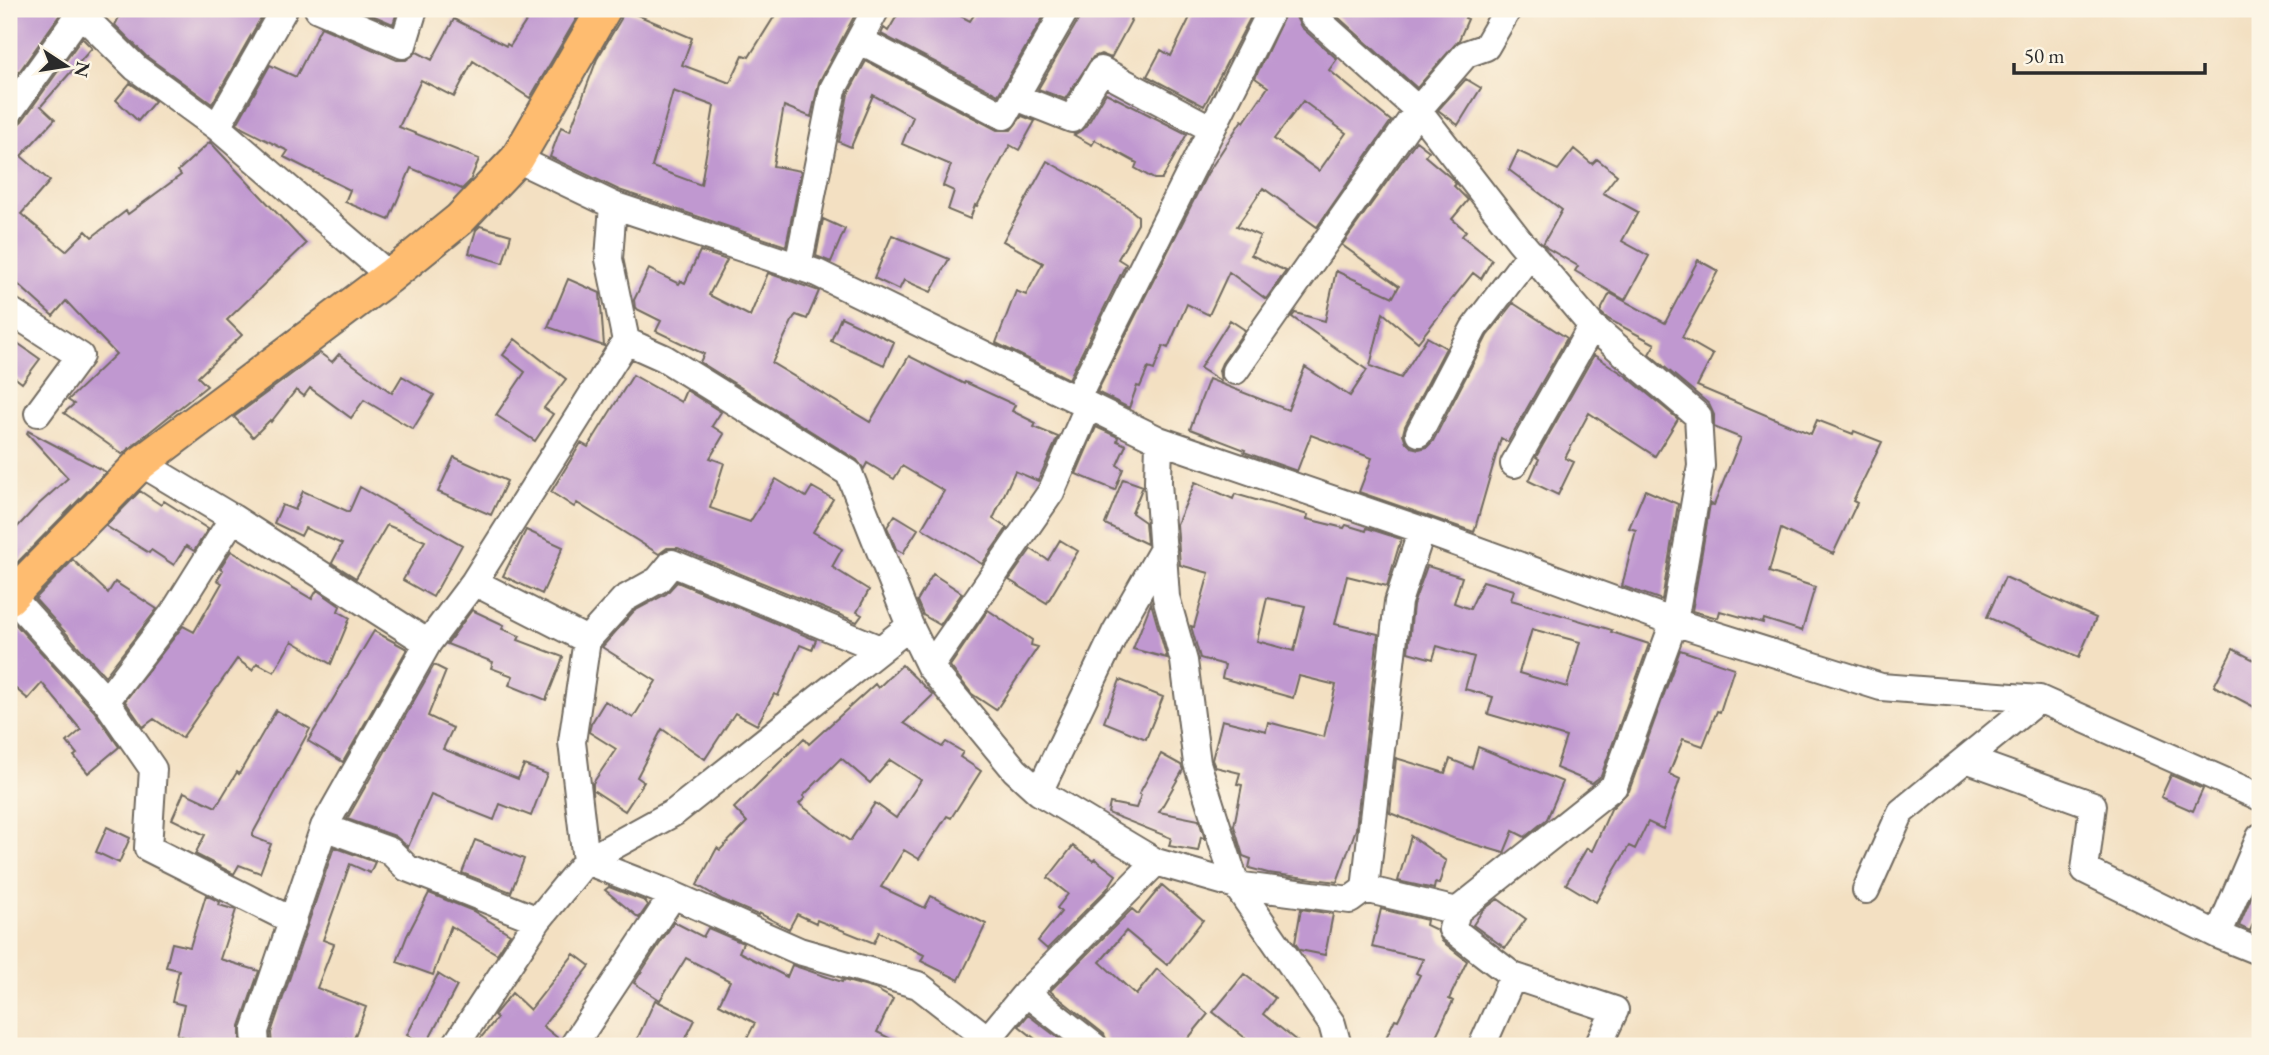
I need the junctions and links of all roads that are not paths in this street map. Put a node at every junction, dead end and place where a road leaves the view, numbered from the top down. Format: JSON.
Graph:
{"nodes":[{"id":1,"x":284,"y":9,"type":"edge"},
{"id":2,"x":318,"y":9,"type":"edge"},
{"id":3,"x":414,"y":9,"type":"edge"},
{"id":4,"x":604,"y":9,"type":"edge"},
{"id":5,"x":876,"y":9,"type":"edge"},
{"id":6,"x":1066,"y":9,"type":"edge"},
{"id":7,"x":1272,"y":9,"type":"edge"},
{"id":8,"x":1310,"y":9,"type":"edge"},
{"id":9,"x":1508,"y":9,"type":"edge"},
{"id":10,"x":78,"y":11,"type":"edge"},
{"id":11,"x":860,"y":41,"type":"junction"},
{"id":12,"x":1016,"y":97,"type":"junction"},
{"id":13,"x":10,"y":107,"type":"edge"},
{"id":14,"x":1418,"y":110,"type":"junction"},
{"id":15,"x":217,"y":127,"type":"junction"},
{"id":16,"x":1212,"y":130,"type":"junction"},
{"id":17,"x":517,"y":159,"type":"junction"},
{"id":18,"x":613,"y":205,"type":"junction"},
{"id":19,"x":1531,"y":253,"type":"junction"},
{"id":20,"x":798,"y":266,"type":"junction"},
{"id":21,"x":390,"y":276,"type":"junction"},
{"id":22,"x":9,"y":310,"type":"edge"},
{"id":23,"x":1592,"y":326,"type":"junction"},
{"id":24,"x":626,"y":341,"type":"junction"},
{"id":25,"x":1235,"y":371,"type":"dead end"},
{"id":26,"x":1082,"y":403,"type":"junction"},
{"id":27,"x":38,"y":413,"type":"dead end"},
{"id":28,"x":1419,"y":433,"type":"dead end"},
{"id":29,"x":1159,"y":440,"type":"junction"},
{"id":30,"x":141,"y":463,"type":"junction"},
{"id":31,"x":1514,"y":464,"type":"dead end"},
{"id":32,"x":233,"y":517,"type":"junction"},
{"id":33,"x":1422,"y":530,"type":"junction"},
{"id":34,"x":1163,"y":549,"type":"junction"},
{"id":35,"x":474,"y":582,"type":"junction"},
{"id":36,"x":10,"y":597,"type":"edge"},
{"id":37,"x":1674,"y":622,"type":"junction"},
{"id":38,"x":910,"y":626,"type":"junction"},
{"id":39,"x":587,"y":640,"type":"junction"},
{"id":40,"x":428,"y":643,"type":"junction"},
{"id":41,"x":880,"y":649,"type":"junction"},
{"id":42,"x":930,"y":667,"type":"junction"},
{"id":43,"x":2039,"y":699,"type":"junction"},
{"id":44,"x":106,"y":701,"type":"junction"},
{"id":45,"x":1966,"y":759,"type":"junction"},
{"id":46,"x":1039,"y":792,"type":"junction"},
{"id":47,"x":2260,"y":797,"type":"edge"},
{"id":48,"x":324,"y":827,"type":"junction"},
{"id":49,"x":2260,"y":837,"type":"edge"},
{"id":50,"x":586,"y":861,"type":"junction"},
{"id":51,"x":1156,"y":862,"type":"junction"},
{"id":52,"x":1236,"y":885,"type":"junction"},
{"id":53,"x":1365,"y":888,"type":"junction"},
{"id":54,"x":1866,"y":890,"type":"dead end"},
{"id":55,"x":673,"y":895,"type":"junction"},
{"id":56,"x":1457,"y":911,"type":"junction"},
{"id":57,"x":538,"y":920,"type":"junction"},
{"id":58,"x":293,"y":921,"type":"junction"},
{"id":59,"x":2218,"y":935,"type":"junction"},
{"id":60,"x":2260,"y":952,"type":"edge"},
{"id":61,"x":1513,"y":976,"type":"junction"},
{"id":62,"x":1026,"y":993,"type":"junction"},
{"id":63,"x":259,"y":1043,"type":"edge"},
{"id":64,"x":985,"y":1043,"type":"edge"},
{"id":65,"x":455,"y":1046,"type":"edge"},
{"id":66,"x":573,"y":1046,"type":"edge"},
{"id":67,"x":1094,"y":1046,"type":"edge"},
{"id":68,"x":1338,"y":1046,"type":"edge"},
{"id":69,"x":1482,"y":1046,"type":"edge"},
{"id":70,"x":1598,"y":1046,"type":"edge"}],
"edges":[{"from":1,"to":15,"type":"street"},
{"from":2,"to":3,"type":"street"},
{"from":4,"to":17,"type":"main road"},
{"from":5,"to":11,"type":"street"},
{"from":6,"to":12,"type":"street"},
{"from":7,"to":16,"type":"street"},
{"from":8,"to":14,"type":"street"},
{"from":9,"to":14,"type":"street"},
{"from":10,"to":13,"type":"street"},
{"from":10,"to":15,"type":"street"},
{"from":11,"to":12,"type":"street"},
{"from":11,"to":20,"type":"street"},
{"from":12,"to":16,"type":"street"},
{"from":14,"to":19,"type":"street"},
{"from":14,"to":25,"type":"street"},
{"from":15,"to":21,"type":"street"},
{"from":16,"to":26,"type":"street"},
{"from":17,"to":18,"type":"street"},
{"from":17,"to":21,"type":"main road"},
{"from":18,"to":20,"type":"street"},
{"from":18,"to":24,"type":"street"},
{"from":19,"to":23,"type":"street"},
{"from":19,"to":28,"type":"street"},
{"from":20,"to":26,"type":"street"},
{"from":21,"to":30,"type":"main road"},
{"from":22,"to":27,"type":"street"},
{"from":23,"to":31,"type":"street"},
{"from":23,"to":37,"type":"street"},
{"from":24,"to":35,"type":"street"},
{"from":24,"to":38,"type":"street"},
{"from":26,"to":29,"type":"street"},
{"from":26,"to":42,"type":"street"},
{"from":29,"to":33,"type":"street"},
{"from":29,"to":34,"type":"street"},
{"from":30,"to":32,"type":"street"},
{"from":30,"to":36,"type":"main road"},
{"from":32,"to":40,"type":"street"},
{"from":32,"to":44,"type":"street"},
{"from":33,"to":37,"type":"street"},
{"from":33,"to":53,"type":"street"},
{"from":34,"to":46,"type":"street"},
{"from":34,"to":52,"type":"street"},
{"from":35,"to":39,"type":"street"},
{"from":35,"to":40,"type":"street"},
{"from":36,"to":44,"type":"street"},
{"from":37,"to":43,"type":"street"},
{"from":37,"to":56,"type":"street"},
{"from":38,"to":41,"type":"street"},
{"from":38,"to":42,"type":"street"},
{"from":39,"to":41,"type":"street"},
{"from":39,"to":50,"type":"street"},
{"from":40,"to":48,"type":"street"},
{"from":41,"to":50,"type":"street"},
{"from":42,"to":46,"type":"street"},
{"from":43,"to":45,"type":"street"},
{"from":43,"to":47,"type":"street"},
{"from":44,"to":58,"type":"street"},
{"from":45,"to":54,"type":"street"},
{"from":45,"to":59,"type":"street"},
{"from":46,"to":51,"type":"street"},
{"from":48,"to":57,"type":"street"},
{"from":48,"to":58,"type":"street"},
{"from":49,"to":59,"type":"street"},
{"from":50,"to":55,"type":"street"},
{"from":50,"to":57,"type":"street"},
{"from":51,"to":52,"type":"street"},
{"from":51,"to":62,"type":"street"},
{"from":52,"to":53,"type":"street"},
{"from":52,"to":68,"type":"street"},
{"from":53,"to":56,"type":"street"},
{"from":55,"to":64,"type":"street"},
{"from":55,"to":66,"type":"street"},
{"from":56,"to":61,"type":"street"},
{"from":57,"to":65,"type":"street"},
{"from":58,"to":63,"type":"street"},
{"from":59,"to":60,"type":"street"},
{"from":61,"to":69,"type":"street"},
{"from":61,"to":70,"type":"street"},
{"from":62,"to":64,"type":"street"},
{"from":62,"to":67,"type":"street"}]}
